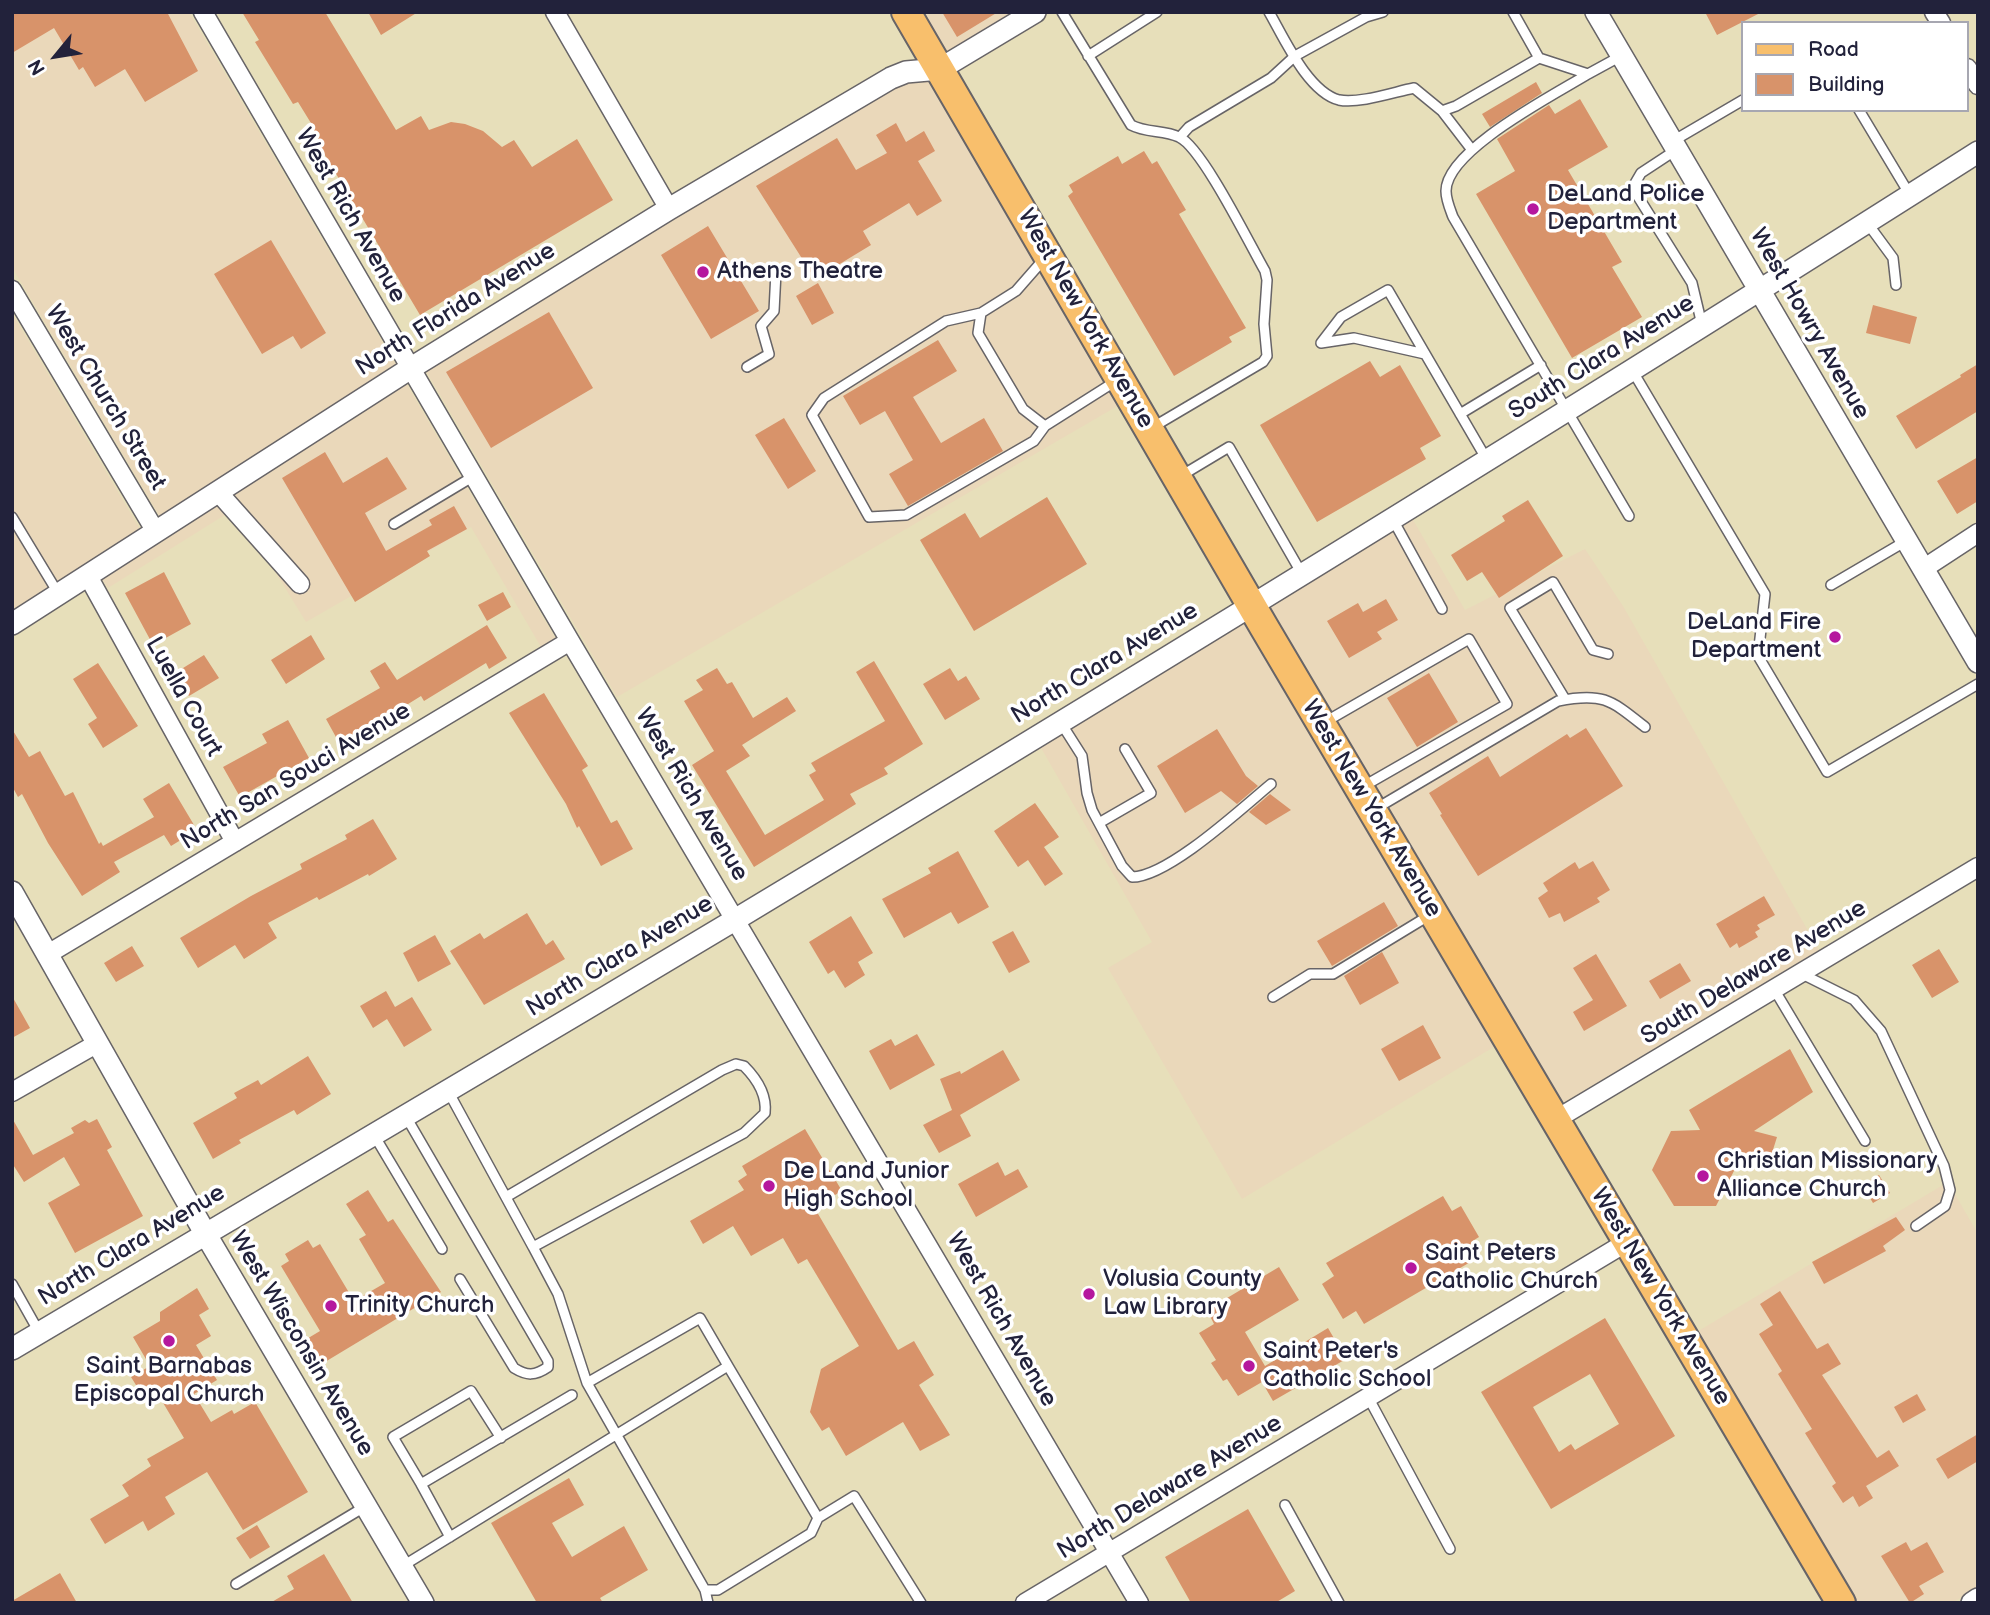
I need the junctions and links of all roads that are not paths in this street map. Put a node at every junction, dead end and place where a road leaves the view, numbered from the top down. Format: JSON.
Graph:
{"nodes":[{"id":1,"x":203,"y":12,"type":"edge"},
{"id":2,"x":555,"y":12,"type":"edge"},
{"id":3,"x":906,"y":12,"type":"edge"},
{"id":4,"x":1035,"y":12,"type":"edge"},
{"id":5,"x":1062,"y":12,"type":"edge"},
{"id":6,"x":1157,"y":12,"type":"edge"},
{"id":7,"x":1269,"y":12,"type":"edge"},
{"id":8,"x":1383,"y":12,"type":"edge"},
{"id":9,"x":1513,"y":12,"type":"edge"},
{"id":10,"x":1596,"y":12,"type":"edge"},
{"id":11,"x":1088,"y":56,"type":"junction"},
{"id":12,"x":1295,"y":56,"type":"junction"},
{"id":13,"x":1621,"y":56,"type":"junction"},
{"id":14,"x":1539,"y":58,"type":"junction"},
{"id":15,"x":940,"y":69,"type":"junction"},
{"id":16,"x":1588,"y":74,"type":"junction"},
{"id":17,"x":1742,"y":101,"type":"edge"},
{"id":18,"x":1442,"y":111,"type":"junction"},
{"id":19,"x":1860,"y":112,"type":"edge"},
{"id":20,"x":1180,"y":137,"type":"junction"},
{"id":21,"x":1674,"y":146,"type":"junction"},
{"id":22,"x":1472,"y":150,"type":"junction"},
{"id":23,"x":1978,"y":152,"type":"edge"},
{"id":24,"x":1910,"y":195,"type":"junction"},
{"id":25,"x":669,"y":209,"type":"junction"},
{"id":26,"x":1867,"y":222,"type":"junction"},
{"id":27,"x":1048,"y":255,"type":"junction"},
{"id":28,"x":776,"y":272,"type":"dead end"},
{"id":29,"x":1896,"y":285,"type":"dead end"},
{"id":30,"x":12,"y":290,"type":"edge"},
{"id":31,"x":1760,"y":291,"type":"junction"},
{"id":32,"x":981,"y":313,"type":"junction"},
{"id":33,"x":1702,"y":327,"type":"junction"},
{"id":34,"x":1425,"y":354,"type":"junction"},
{"id":35,"x":1541,"y":365,"type":"junction"},
{"id":36,"x":747,"y":367,"type":"dead end"},
{"id":37,"x":411,"y":368,"type":"junction"},
{"id":38,"x":1632,"y":370,"type":"junction"},
{"id":39,"x":1119,"y":379,"type":"junction"},
{"id":40,"x":1568,"y":410,"type":"junction"},
{"id":41,"x":1460,"y":414,"type":"junction"},
{"id":42,"x":1045,"y":426,"type":"junction"},
{"id":43,"x":1149,"y":429,"type":"junction"},
{"id":44,"x":1487,"y":460,"type":"junction"},
{"id":45,"x":474,"y":476,"type":"junction"},
{"id":46,"x":1177,"y":478,"type":"junction"},
{"id":47,"x":218,"y":492,"type":"junction"},
{"id":48,"x":1629,"y":516,"type":"dead end"},
{"id":49,"x":12,"y":517,"type":"edge"},
{"id":50,"x":1392,"y":518,"type":"junction"},
{"id":51,"x":394,"y":524,"type":"dead end"},
{"id":52,"x":156,"y":532,"type":"junction"},
{"id":53,"x":1978,"y":533,"type":"edge"},
{"id":54,"x":1906,"y":541,"type":"junction"},
{"id":55,"x":1923,"y":569,"type":"junction"},
{"id":56,"x":1302,"y":574,"type":"junction"},
{"id":57,"x":88,"y":576,"type":"junction"},
{"id":58,"x":300,"y":584,"type":"dead end"},
{"id":59,"x":1831,"y":585,"type":"dead end"},
{"id":60,"x":59,"y":594,"type":"junction"},
{"id":61,"x":1251,"y":605,"type":"junction"},
{"id":62,"x":1442,"y":609,"type":"dead end"},
{"id":63,"x":12,"y":624,"type":"edge"},
{"id":64,"x":570,"y":641,"type":"junction"},
{"id":65,"x":1608,"y":654,"type":"dead end"},
{"id":66,"x":1978,"y":662,"type":"edge"},
{"id":67,"x":1978,"y":684,"type":"edge"},
{"id":68,"x":1565,"y":699,"type":"junction"},
{"id":69,"x":1060,"y":722,"type":"junction"},
{"id":70,"x":1321,"y":724,"type":"junction"},
{"id":71,"x":1645,"y":727,"type":"dead end"},
{"id":72,"x":1125,"y":749,"type":"dead end"},
{"id":73,"x":1271,"y":784,"type":"dead end"},
{"id":74,"x":1366,"y":800,"type":"junction"},
{"id":75,"x":1100,"y":823,"type":"junction"},
{"id":76,"x":235,"y":842,"type":"junction"},
{"id":77,"x":1978,"y":867,"type":"edge"},
{"id":78,"x":12,"y":892,"type":"edge"},
{"id":79,"x":1433,"y":913,"type":"junction"},
{"id":80,"x":736,"y":919,"type":"junction"},
{"id":81,"x":48,"y":954,"type":"junction"},
{"id":82,"x":1800,"y":974,"type":"junction"},
{"id":83,"x":1774,"y":989,"type":"junction"},
{"id":84,"x":1273,"y":997,"type":"dead end"},
{"id":85,"x":98,"y":1043,"type":"junction"},
{"id":86,"x":448,"y":1090,"type":"junction"},
{"id":87,"x":12,"y":1092,"type":"edge"},
{"id":88,"x":405,"y":1115,"type":"junction"},
{"id":89,"x":1555,"y":1121,"type":"junction"},
{"id":90,"x":373,"y":1134,"type":"junction"},
{"id":91,"x":1865,"y":1141,"type":"dead end"},
{"id":92,"x":506,"y":1196,"type":"junction"},
{"id":93,"x":1916,"y":1226,"type":"dead end"},
{"id":94,"x":205,"y":1233,"type":"junction"},
{"id":95,"x":1627,"y":1242,"type":"junction"},
{"id":96,"x":533,"y":1247,"type":"junction"},
{"id":97,"x":442,"y":1249,"type":"dead end"},
{"id":98,"x":460,"y":1279,"type":"dead end"},
{"id":99,"x":12,"y":1284,"type":"edge"},
{"id":100,"x":40,"y":1332,"type":"junction"},
{"id":101,"x":12,"y":1349,"type":"edge"},
{"id":102,"x":729,"y":1366,"type":"junction"},
{"id":103,"x":587,"y":1383,"type":"junction"},
{"id":104,"x":572,"y":1395,"type":"dead end"},
{"id":105,"x":1368,"y":1397,"type":"junction"},
{"id":106,"x":617,"y":1434,"type":"junction"},
{"id":107,"x":500,"y":1438,"type":"junction"},
{"id":108,"x":421,"y":1484,"type":"junction"},
{"id":109,"x":1285,"y":1505,"type":"dead end"},
{"id":110,"x":366,"y":1506,"type":"junction"},
{"id":111,"x":818,"y":1518,"type":"junction"},
{"id":112,"x":450,"y":1537,"type":"junction"},
{"id":113,"x":1450,"y":1549,"type":"dead end"},
{"id":114,"x":1109,"y":1552,"type":"junction"},
{"id":115,"x":401,"y":1567,"type":"junction"},
{"id":116,"x":236,"y":1584,"type":"dead end"},
{"id":117,"x":705,"y":1590,"type":"junction"},
{"id":118,"x":1978,"y":1599,"type":"edge"},
{"id":119,"x":423,"y":1603,"type":"edge"},
{"id":120,"x":708,"y":1603,"type":"edge"},
{"id":121,"x":922,"y":1603,"type":"edge"},
{"id":122,"x":1026,"y":1603,"type":"edge"},
{"id":123,"x":1139,"y":1603,"type":"edge"},
{"id":124,"x":1339,"y":1603,"type":"edge"},
{"id":125,"x":1841,"y":1603,"type":"edge"},
{"id":126,"x":1972,"y":1603,"type":"edge"}],
"edges":[{"from":1,"to":37,"type":"street","name":"West Rich Avenue"},
{"from":2,"to":25,"type":"street"},
{"from":3,"to":15,"type":"main road","name":"West New York Avenue"},
{"from":4,"to":15,"type":"street"},
{"from":5,"to":11,"type":"lane"},
{"from":6,"to":11,"type":"lane"},
{"from":7,"to":12,"type":"lane"},
{"from":8,"to":12,"type":"lane"},
{"from":9,"to":14,"type":"lane"},
{"from":10,"to":13,"type":"street","name":"West Howry Avenue"},
{"from":11,"to":20,"type":"lane"},
{"from":12,"to":18,"type":"lane"},
{"from":12,"to":20,"type":"lane"},
{"from":13,"to":16,"type":"lane"},
{"from":13,"to":21,"type":"street","name":"West Howry Avenue"},
{"from":14,"to":16,"type":"lane"},
{"from":14,"to":18,"type":"lane"},
{"from":15,"to":25,"type":"street","name":"North Florida Avenue"},
{"from":15,"to":27,"type":"main road","name":"West New York Avenue"},
{"from":16,"to":22,"type":"lane"},
{"from":17,"to":21,"type":"lane"},
{"from":18,"to":22,"type":"lane"},
{"from":19,"to":24,"type":"lane"},
{"from":20,"to":43,"type":"lane"},
{"from":21,"to":31,"type":"street","name":"West Howry Avenue"},
{"from":21,"to":33,"type":"lane"},
{"from":22,"to":35,"type":"lane"},
{"from":23,"to":24,"type":"street","name":"South Clara Avenue"},
{"from":24,"to":26,"type":"street","name":"South Clara Avenue"},
{"from":25,"to":37,"type":"street","name":"North Florida Avenue"},
{"from":26,"to":29,"type":"lane"},
{"from":26,"to":31,"type":"street","name":"South Clara Avenue"},
{"from":27,"to":32,"type":"lane"},
{"from":27,"to":39,"type":"main road","name":"West New York Avenue"},
{"from":28,"to":36,"type":"lane"},
{"from":30,"to":52,"type":"street","name":"West Church Street"},
{"from":31,"to":33,"type":"street","name":"South Clara Avenue"},
{"from":31,"to":54,"type":"street","name":"West Howry Avenue"},
{"from":32,"to":42,"type":"lane"},
{"from":32,"to":42,"type":"lane"},
{"from":33,"to":38,"type":"street","name":"South Clara Avenue"},
{"from":34,"to":34,"type":"lane"},
{"from":34,"to":41,"type":"lane"},
{"from":35,"to":40,"type":"lane"},
{"from":35,"to":41,"type":"lane"},
{"from":37,"to":45,"type":"street","name":"West Rich Avenue"},
{"from":37,"to":47,"type":"street","name":"North Florida Avenue"},
{"from":38,"to":40,"type":"street","name":"South Clara Avenue"},
{"from":38,"to":67,"type":"lane"},
{"from":39,"to":42,"type":"lane"},
{"from":39,"to":43,"type":"main road","name":"West New York Avenue"},
{"from":40,"to":44,"type":"street","name":"South Clara Avenue"},
{"from":40,"to":48,"type":"lane"},
{"from":41,"to":44,"type":"lane"},
{"from":43,"to":46,"type":"main road","name":"West New York Avenue"},
{"from":44,"to":50,"type":"street","name":"South Clara Avenue"},
{"from":45,"to":51,"type":"lane"},
{"from":45,"to":64,"type":"street","name":"West Rich Avenue"},
{"from":46,"to":56,"type":"lane"},
{"from":46,"to":61,"type":"main road","name":"West New York Avenue"},
{"from":47,"to":52,"type":"street","name":"North Florida Avenue"},
{"from":47,"to":58,"type":"street"},
{"from":49,"to":60,"type":"lane"},
{"from":50,"to":56,"type":"street","name":"South Clara Avenue"},
{"from":50,"to":62,"type":"lane"},
{"from":52,"to":57,"type":"street","name":"North Florida Avenue"},
{"from":53,"to":55,"type":"street"},
{"from":54,"to":55,"type":"street","name":"West Howry Avenue"},
{"from":54,"to":59,"type":"lane"},
{"from":55,"to":66,"type":"street","name":"West Howry Avenue"},
{"from":56,"to":61,"type":"street","name":"South Clara Avenue"},
{"from":57,"to":60,"type":"street","name":"North Florida Avenue"},
{"from":57,"to":76,"type":"street","name":"Luella Court"},
{"from":60,"to":63,"type":"street","name":"North Florida Avenue"},
{"from":61,"to":69,"type":"street","name":"North Clara Avenue"},
{"from":61,"to":70,"type":"main road","name":"West New York Avenue"},
{"from":64,"to":76,"type":"street","name":"North San Souci Avenue"},
{"from":64,"to":80,"type":"street","name":"West Rich Avenue"},
{"from":65,"to":68,"type":"lane"},
{"from":68,"to":71,"type":"lane"},
{"from":68,"to":74,"type":"lane"},
{"from":69,"to":75,"type":"lane"},
{"from":69,"to":80,"type":"street","name":"North Clara Avenue"},
{"from":70,"to":74,"type":"main road","name":"West New York Avenue"},
{"from":70,"to":74,"type":"lane"},
{"from":72,"to":75,"type":"lane"},
{"from":73,"to":75,"type":"lane"},
{"from":74,"to":79,"type":"main road","name":"West New York Avenue"},
{"from":76,"to":81,"type":"street","name":"North San Souci Avenue"},
{"from":77,"to":82,"type":"street","name":"South Delaware Avenue"},
{"from":78,"to":81,"type":"street","name":"West Wisconsin Avenue"},
{"from":79,"to":84,"type":"lane"},
{"from":79,"to":89,"type":"main road","name":"West New York Avenue"},
{"from":80,"to":86,"type":"street","name":"North Clara Avenue"},
{"from":80,"to":114,"type":"street","name":"West Rich Avenue"},
{"from":81,"to":85,"type":"street","name":"West Wisconsin Avenue"},
{"from":82,"to":83,"type":"street","name":"South Delaware Avenue"},
{"from":82,"to":93,"type":"lane"},
{"from":83,"to":89,"type":"street","name":"South Delaware Avenue"},
{"from":83,"to":91,"type":"lane"},
{"from":85,"to":87,"type":"street"},
{"from":85,"to":94,"type":"street","name":"West Wisconsin Avenue"},
{"from":86,"to":88,"type":"street","name":"North Clara Avenue"},
{"from":86,"to":92,"type":"lane"},
{"from":88,"to":90,"type":"street","name":"North Clara Avenue"},
{"from":88,"to":98,"type":"lane"},
{"from":89,"to":95,"type":"main road","name":"West New York Avenue"},
{"from":90,"to":94,"type":"street","name":"North Clara Avenue"},
{"from":90,"to":97,"type":"lane"},
{"from":92,"to":96,"type":"lane"},
{"from":92,"to":96,"type":"lane"},
{"from":94,"to":100,"type":"street","name":"North Clara Avenue"},
{"from":94,"to":110,"type":"street","name":"West Wisconsin Avenue"},
{"from":95,"to":105,"type":"street","name":"North Delaware Avenue"},
{"from":95,"to":125,"type":"main road","name":"West New York Avenue"},
{"from":96,"to":103,"type":"lane"},
{"from":99,"to":100,"type":"lane"},
{"from":100,"to":101,"type":"street","name":"North Clara Avenue"},
{"from":102,"to":103,"type":"lane"},
{"from":102,"to":106,"type":"lane"},
{"from":102,"to":111,"type":"lane"},
{"from":103,"to":106,"type":"lane"},
{"from":104,"to":107,"type":"lane"},
{"from":105,"to":113,"type":"lane"},
{"from":105,"to":114,"type":"street","name":"North Delaware Avenue"},
{"from":106,"to":112,"type":"lane"},
{"from":106,"to":117,"type":"lane"},
{"from":107,"to":108,"type":"lane"},
{"from":107,"to":108,"type":"lane"},
{"from":108,"to":112,"type":"lane"},
{"from":109,"to":124,"type":"lane"},
{"from":110,"to":115,"type":"street","name":"West Wisconsin Avenue"},
{"from":110,"to":116,"type":"lane"},
{"from":111,"to":117,"type":"lane"},
{"from":111,"to":121,"type":"lane"},
{"from":112,"to":115,"type":"lane"},
{"from":114,"to":122,"type":"street","name":"North Delaware Avenue"},
{"from":114,"to":123,"type":"street","name":"West Rich Avenue"},
{"from":115,"to":119,"type":"street","name":"West Wisconsin Avenue"},
{"from":117,"to":120,"type":"lane"},
{"from":118,"to":126,"type":"street"}]}
